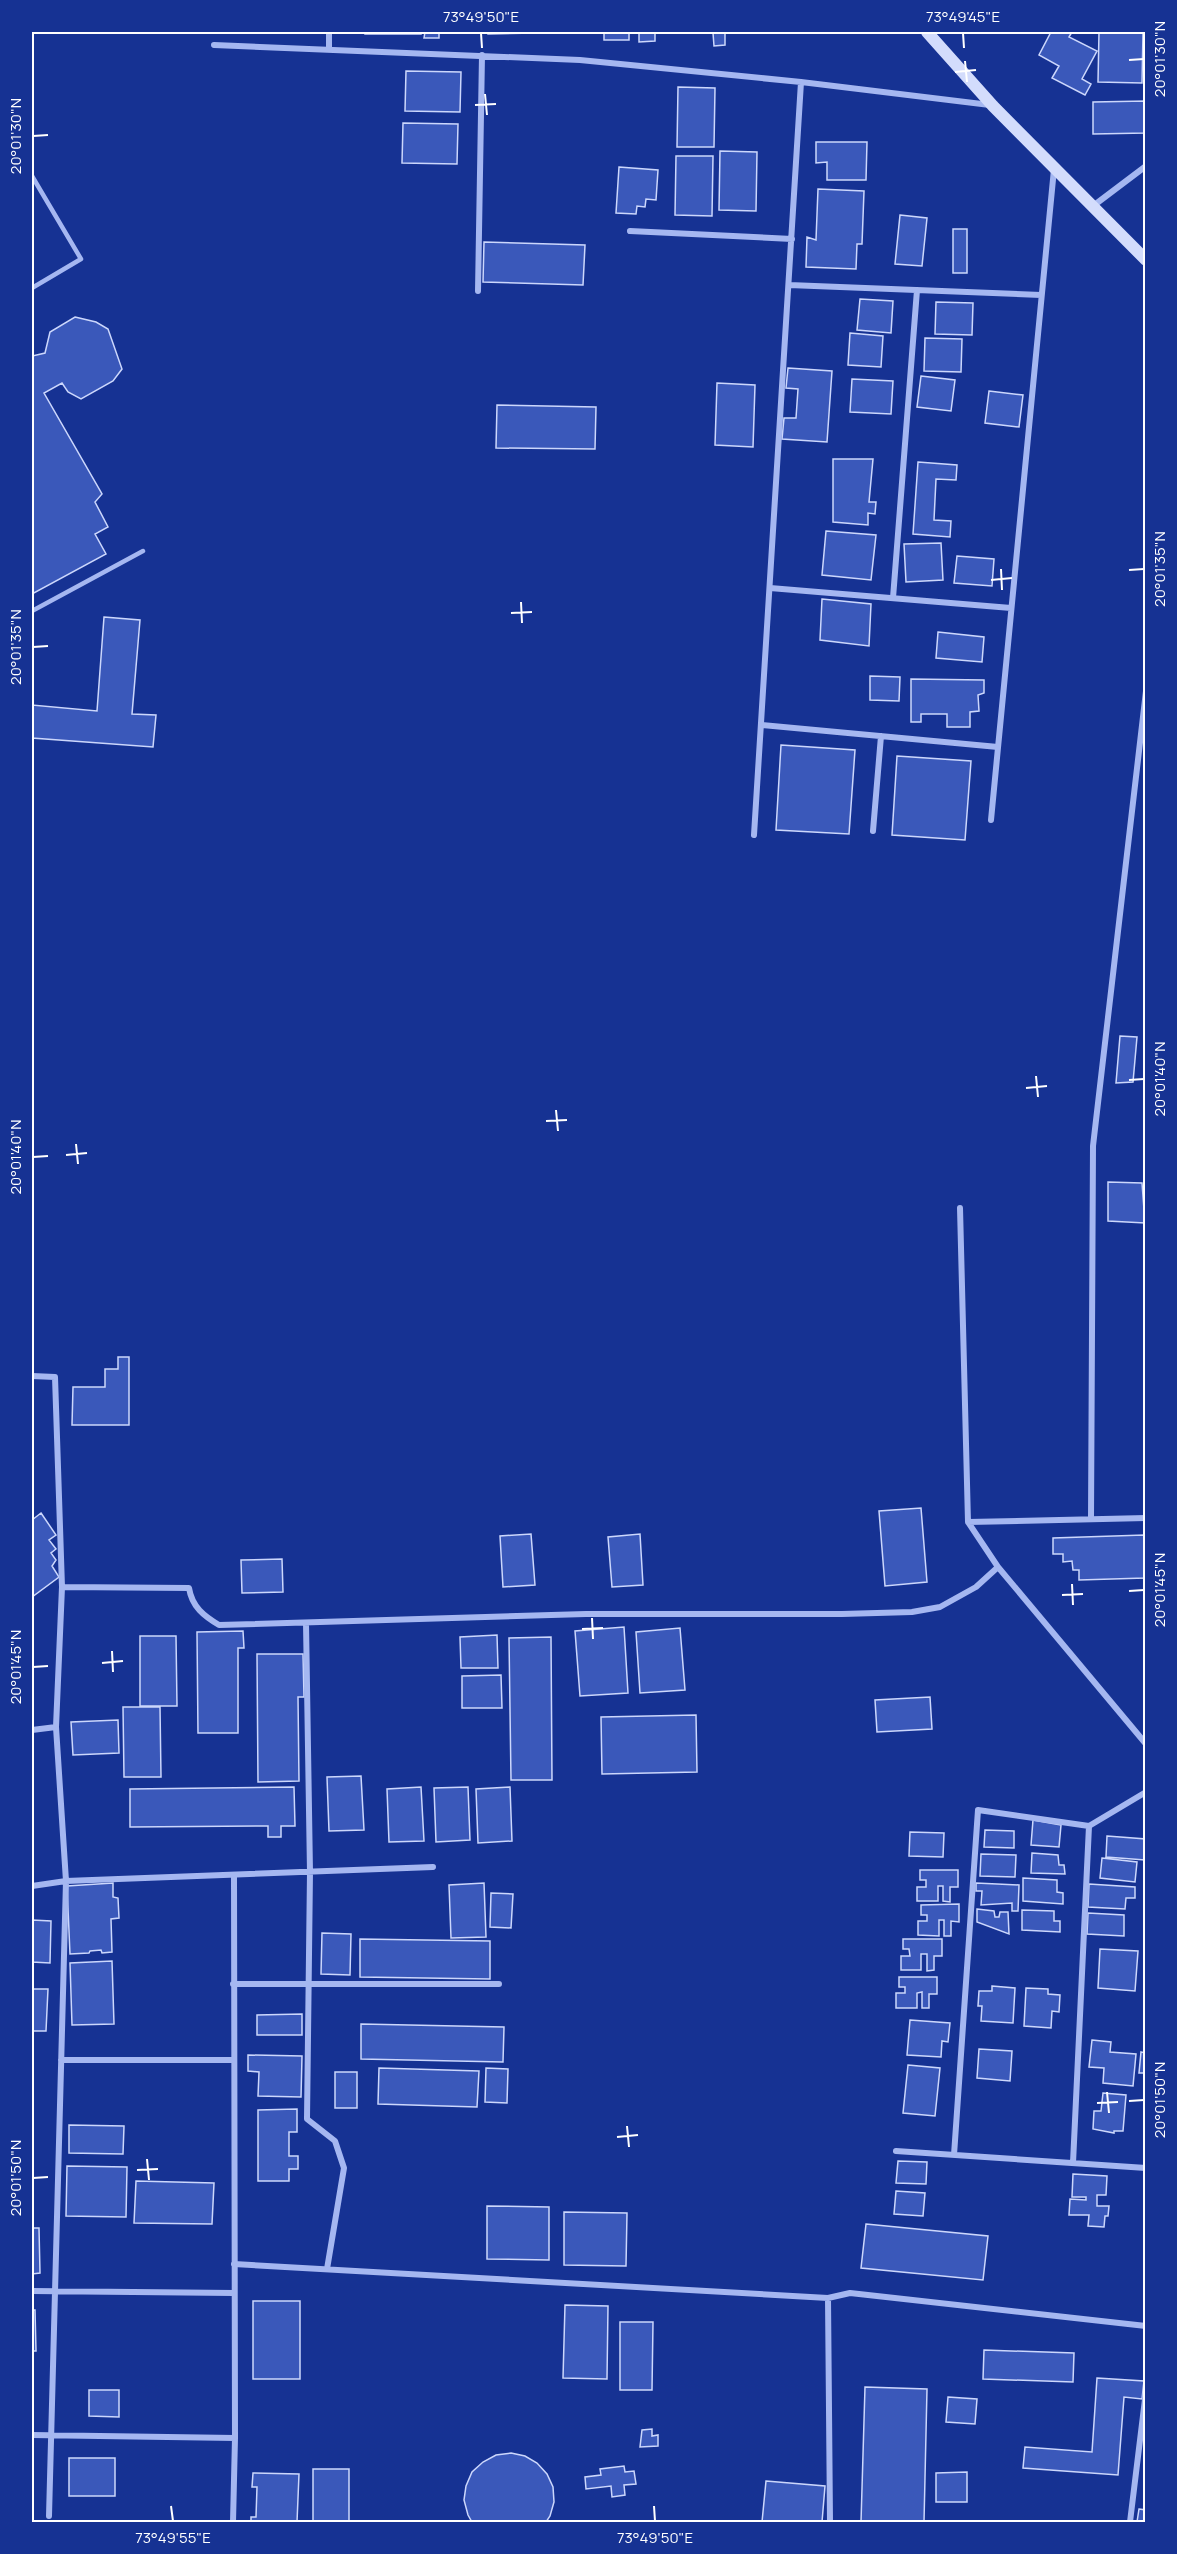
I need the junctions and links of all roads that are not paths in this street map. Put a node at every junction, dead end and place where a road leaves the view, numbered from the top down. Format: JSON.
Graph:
{"nodes":[{"id":1,"x":329,"y":32,"type":"edge"},
{"id":2,"x":927,"y":32,"type":"edge"},
{"id":3,"x":214,"y":45,"type":"dead end"},
{"id":4,"x":329,"y":48,"type":"junction"},
{"id":5,"x":482,"y":56,"type":"junction"},
{"id":6,"x":801,"y":82,"type":"junction"},
{"id":7,"x":993,"y":106,"type":"junction"},
{"id":8,"x":1146,"y":166,"type":"edge"},
{"id":9,"x":1054,"y":169,"type":"junction"},
{"id":10,"x":32,"y":176,"type":"edge"},
{"id":11,"x":1093,"y":206,"type":"junction"},
{"id":12,"x":630,"y":231,"type":"dead end"},
{"id":13,"x":792,"y":239,"type":"junction"},
{"id":14,"x":1146,"y":260,"type":"edge"},
{"id":15,"x":789,"y":285,"type":"junction"},
{"id":16,"x":32,"y":288,"type":"edge"},
{"id":17,"x":917,"y":290,"type":"junction"},
{"id":18,"x":478,"y":291,"type":"dead end"},
{"id":19,"x":1041,"y":295,"type":"junction"},
{"id":20,"x":143,"y":551,"type":"dead end"},
{"id":21,"x":770,"y":588,"type":"junction"},
{"id":22,"x":894,"y":598,"type":"junction"},
{"id":23,"x":1011,"y":608,"type":"junction"},
{"id":24,"x":32,"y":611,"type":"edge"},
{"id":25,"x":1146,"y":691,"type":"edge"},
{"id":26,"x":761,"y":725,"type":"junction"},
{"id":27,"x":881,"y":736,"type":"junction"},
{"id":28,"x":998,"y":747,"type":"junction"},
{"id":29,"x":991,"y":820,"type":"dead end"},
{"id":30,"x":873,"y":831,"type":"dead end"},
{"id":31,"x":754,"y":835,"type":"dead end"},
{"id":32,"x":960,"y":1208,"type":"dead end"},
{"id":33,"x":32,"y":1376,"type":"edge"},
{"id":34,"x":1146,"y":1518,"type":"edge"},
{"id":35,"x":1091,"y":1519,"type":"junction"},
{"id":36,"x":968,"y":1522,"type":"junction"},
{"id":37,"x":998,"y":1567,"type":"junction"},
{"id":38,"x":62,"y":1587,"type":"junction"},
{"id":39,"x":306,"y":1623,"type":"junction"},
{"id":40,"x":56,"y":1726,"type":"junction"},
{"id":41,"x":32,"y":1730,"type":"edge"},
{"id":42,"x":1146,"y":1744,"type":"edge"},
{"id":43,"x":1146,"y":1792,"type":"edge"},
{"id":44,"x":1089,"y":1826,"type":"junction"},
{"id":45,"x":433,"y":1867,"type":"dead end"},
{"id":46,"x":310,"y":1872,"type":"junction"},
{"id":47,"x":234,"y":1875,"type":"junction"},
{"id":48,"x":66,"y":1881,"type":"junction"},
{"id":49,"x":32,"y":1886,"type":"edge"},
{"id":50,"x":309,"y":1983,"type":"junction"},
{"id":51,"x":233,"y":1984,"type":"junction"},
{"id":52,"x":499,"y":1984,"type":"dead end"},
{"id":53,"x":61,"y":2060,"type":"junction"},
{"id":54,"x":233,"y":2060,"type":"junction"},
{"id":55,"x":896,"y":2151,"type":"dead end"},
{"id":56,"x":954,"y":2155,"type":"junction"},
{"id":57,"x":1073,"y":2163,"type":"junction"},
{"id":58,"x":1146,"y":2168,"type":"edge"},
{"id":59,"x":234,"y":2264,"type":"junction"},
{"id":60,"x":327,"y":2269,"type":"junction"},
{"id":61,"x":32,"y":2291,"type":"edge"},
{"id":62,"x":54,"y":2291,"type":"junction"},
{"id":63,"x":234,"y":2293,"type":"junction"},
{"id":64,"x":828,"y":2298,"type":"junction"},
{"id":65,"x":1146,"y":2326,"type":"edge"},
{"id":66,"x":1146,"y":2391,"type":"edge"},
{"id":67,"x":32,"y":2435,"type":"edge"},
{"id":68,"x":53,"y":2436,"type":"junction"},
{"id":69,"x":235,"y":2438,"type":"junction"},
{"id":70,"x":49,"y":2516,"type":"dead end"},
{"id":71,"x":233,"y":2523,"type":"edge"},
{"id":72,"x":830,"y":2523,"type":"edge"},
{"id":73,"x":1130,"y":2523,"type":"edge"}],
"edges":[{"from":1,"to":4,"type":"street"},
{"from":2,"to":7,"type":"main road"},
{"from":3,"to":4,"type":"street"},
{"from":4,"to":5,"type":"street"},
{"from":5,"to":6,"type":"street"},
{"from":5,"to":18,"type":"street"},
{"from":6,"to":7,"type":"street"},
{"from":6,"to":13,"type":"street"},
{"from":7,"to":9,"type":"main road"},
{"from":8,"to":11,"type":"street"},
{"from":9,"to":11,"type":"main road"},
{"from":9,"to":19,"type":"street"},
{"from":10,"to":16,"type":"lane"},
{"from":11,"to":14,"type":"main road"},
{"from":12,"to":13,"type":"street"},
{"from":13,"to":15,"type":"street"},
{"from":15,"to":17,"type":"street"},
{"from":15,"to":21,"type":"street"},
{"from":17,"to":19,"type":"street"},
{"from":17,"to":22,"type":"street"},
{"from":19,"to":23,"type":"street"},
{"from":20,"to":24,"type":"lane"},
{"from":21,"to":22,"type":"street"},
{"from":21,"to":26,"type":"street"},
{"from":22,"to":23,"type":"street"},
{"from":23,"to":28,"type":"street"},
{"from":25,"to":35,"type":"street"},
{"from":26,"to":27,"type":"street"},
{"from":26,"to":31,"type":"street"},
{"from":27,"to":28,"type":"street"},
{"from":27,"to":30,"type":"street"},
{"from":28,"to":29,"type":"street"},
{"from":32,"to":36,"type":"street"},
{"from":33,"to":38,"type":"street"},
{"from":34,"to":35,"type":"street"},
{"from":35,"to":36,"type":"street"},
{"from":36,"to":37,"type":"street"},
{"from":37,"to":39,"type":"street"},
{"from":37,"to":42,"type":"street"},
{"from":38,"to":39,"type":"street"},
{"from":38,"to":40,"type":"street"},
{"from":39,"to":46,"type":"street"},
{"from":40,"to":41,"type":"street"},
{"from":40,"to":48,"type":"street"},
{"from":43,"to":44,"type":"street"},
{"from":44,"to":56,"type":"street"},
{"from":44,"to":57,"type":"street"},
{"from":45,"to":46,"type":"street"},
{"from":46,"to":47,"type":"street"},
{"from":46,"to":50,"type":"street"},
{"from":47,"to":48,"type":"street"},
{"from":47,"to":51,"type":"street"},
{"from":48,"to":49,"type":"street"},
{"from":48,"to":53,"type":"street"},
{"from":50,"to":51,"type":"street"},
{"from":50,"to":52,"type":"street"},
{"from":50,"to":60,"type":"street"},
{"from":51,"to":54,"type":"street"},
{"from":53,"to":54,"type":"street"},
{"from":53,"to":62,"type":"street"},
{"from":54,"to":59,"type":"street"},
{"from":55,"to":56,"type":"street"},
{"from":56,"to":57,"type":"street"},
{"from":57,"to":58,"type":"street"},
{"from":59,"to":60,"type":"street"},
{"from":59,"to":63,"type":"street"},
{"from":60,"to":64,"type":"street"},
{"from":61,"to":62,"type":"street"},
{"from":62,"to":63,"type":"street"},
{"from":62,"to":68,"type":"street"},
{"from":63,"to":69,"type":"street"},
{"from":64,"to":65,"type":"street"},
{"from":64,"to":72,"type":"street"},
{"from":66,"to":73,"type":"street"},
{"from":67,"to":68,"type":"street"},
{"from":68,"to":69,"type":"street"},
{"from":68,"to":70,"type":"street"},
{"from":69,"to":71,"type":"street"}]}
